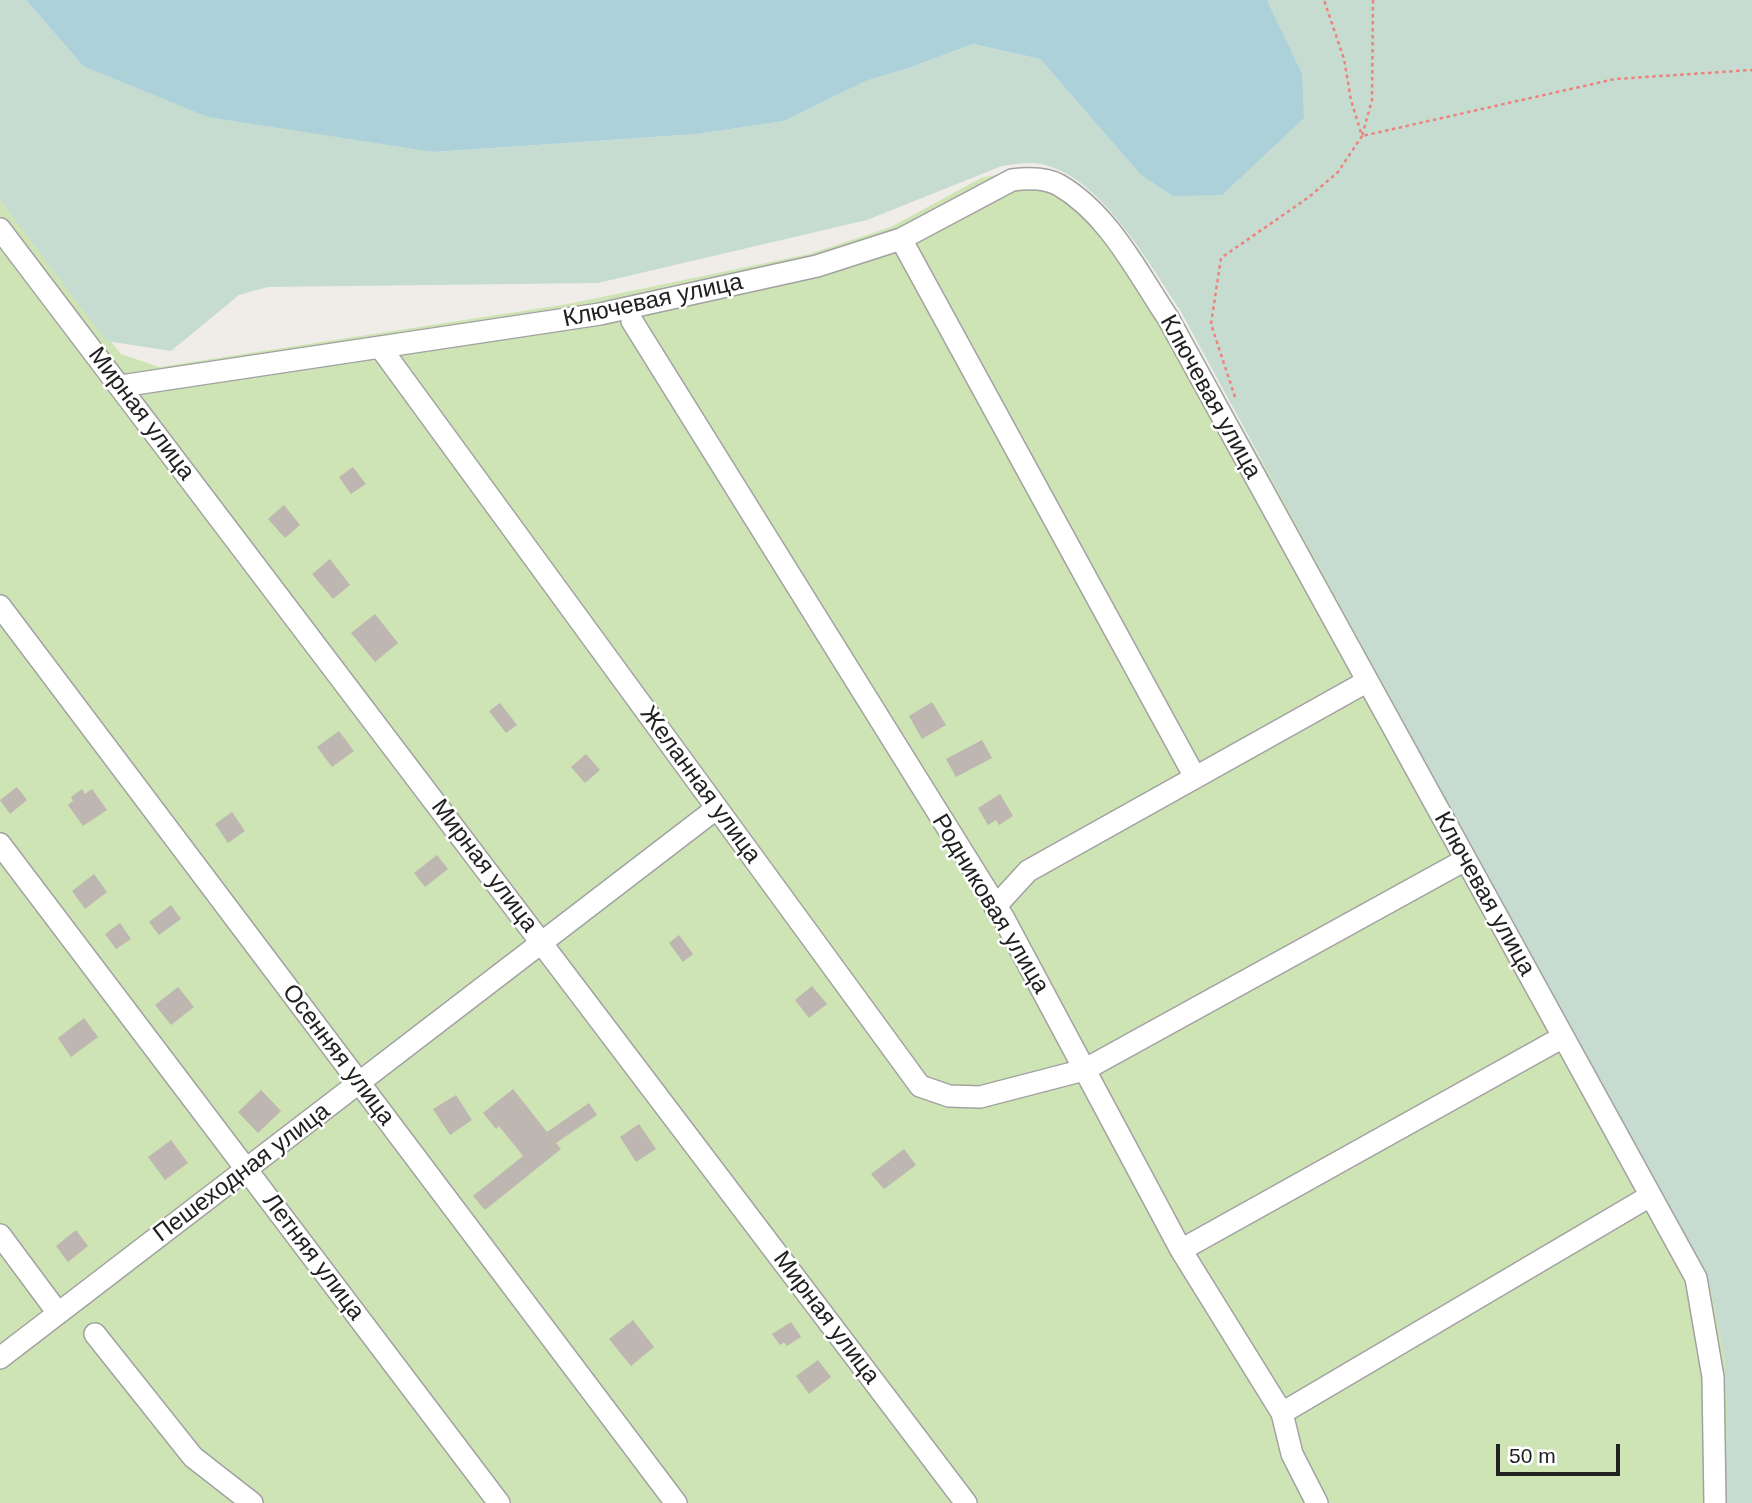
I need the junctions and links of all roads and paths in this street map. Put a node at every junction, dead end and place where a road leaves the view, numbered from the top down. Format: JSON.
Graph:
{"nodes":[{"id":1,"x":1324,"y":0,"type":"edge"},
{"id":2,"x":1373,"y":0,"type":"edge"},
{"id":3,"x":1752,"y":71,"type":"edge"},
{"id":4,"x":1362,"y":136,"type":"junction"},
{"id":5,"x":0,"y":229,"type":"edge"},
{"id":6,"x":901,"y":239,"type":"junction"},
{"id":7,"x":632,"y":321,"type":"dead end"},
{"id":8,"x":380,"y":347,"type":"junction"},
{"id":9,"x":121,"y":386,"type":"junction"},
{"id":10,"x":1236,"y":402,"type":"dead end"},
{"id":11,"x":0,"y":606,"type":"edge"},
{"id":12,"x":1366,"y":682,"type":"junction"},
{"id":13,"x":1195,"y":777,"type":"junction"},
{"id":14,"x":717,"y":808,"type":"junction"},
{"id":15,"x":0,"y":844,"type":"edge"},
{"id":16,"x":1465,"y":860,"type":"junction"},
{"id":17,"x":995,"y":907,"type":"junction"},
{"id":18,"x":542,"y":943,"type":"junction"},
{"id":19,"x":1563,"y":1037,"type":"junction"},
{"id":20,"x":1084,"y":1070,"type":"junction"},
{"id":21,"x":359,"y":1083,"type":"junction"},
{"id":22,"x":246,"y":1169,"type":"junction"},
{"id":23,"x":1650,"y":1196,"type":"junction"},
{"id":24,"x":0,"y":1235,"type":"edge"},
{"id":25,"x":1181,"y":1250,"type":"junction"},
{"id":26,"x":58,"y":1313,"type":"junction"},
{"id":27,"x":95,"y":1334,"type":"dead end"},
{"id":28,"x":0,"y":1358,"type":"edge"},
{"id":29,"x":1282,"y":1413,"type":"junction"},
{"id":30,"x":252,"y":1503,"type":"edge"},
{"id":31,"x":499,"y":1503,"type":"edge"},
{"id":32,"x":676,"y":1503,"type":"edge"},
{"id":33,"x":966,"y":1503,"type":"edge"},
{"id":34,"x":1317,"y":1503,"type":"edge"},
{"id":35,"x":1715,"y":1503,"type":"edge"}],
"edges":[{"from":1,"to":4,"type":"path"},
{"from":2,"to":4,"type":"path"},
{"from":3,"to":4,"type":"path"},
{"from":4,"to":10,"type":"path"},
{"from":5,"to":9,"type":"street","name":"Мирная улица"},
{"from":6,"to":8,"type":"street","name":"Ключевая улица"},
{"from":6,"to":12,"type":"street","name":"Ключевая улица"},
{"from":6,"to":13,"type":"street"},
{"from":7,"to":17,"type":"street","name":"Родниковая улица"},
{"from":8,"to":9,"type":"street","name":"Ключевая улица"},
{"from":8,"to":14,"type":"street","name":"Желанная улица"},
{"from":9,"to":18,"type":"street","name":"Мирная улица"},
{"from":11,"to":21,"type":"street","name":"Осенняя улица"},
{"from":12,"to":13,"type":"street"},
{"from":12,"to":16,"type":"street","name":"Ключевая улица"},
{"from":13,"to":17,"type":"street"},
{"from":14,"to":18,"type":"street","name":"Пешеходная улица"},
{"from":14,"to":20,"type":"street","name":"Желанная улица"},
{"from":15,"to":22,"type":"street","name":"Летняя улица"},
{"from":16,"to":19,"type":"street","name":"Ключевая улица"},
{"from":16,"to":20,"type":"street","name":"Желанная улица"},
{"from":17,"to":20,"type":"street","name":"Родниковая улица"},
{"from":18,"to":21,"type":"street","name":"Пешеходная улица"},
{"from":18,"to":33,"type":"street","name":"Мирная улица"},
{"from":19,"to":23,"type":"street","name":"Ключевая улица"},
{"from":19,"to":25,"type":"street"},
{"from":20,"to":25,"type":"street","name":"Родниковая улица"},
{"from":21,"to":22,"type":"street","name":"Пешеходная улица"},
{"from":21,"to":32,"type":"street","name":"Осенняя улица"},
{"from":22,"to":26,"type":"street","name":"Пешеходная улица"},
{"from":22,"to":31,"type":"street","name":"Летняя улица"},
{"from":23,"to":29,"type":"street"},
{"from":23,"to":35,"type":"street","name":"Ключевая улица"},
{"from":24,"to":26,"type":"street"},
{"from":25,"to":29,"type":"street","name":"Родниковая улица"},
{"from":26,"to":28,"type":"street","name":"Пешеходная улица"},
{"from":27,"to":30,"type":"street"},
{"from":29,"to":34,"type":"street","name":"Родниковая улица"}]}
